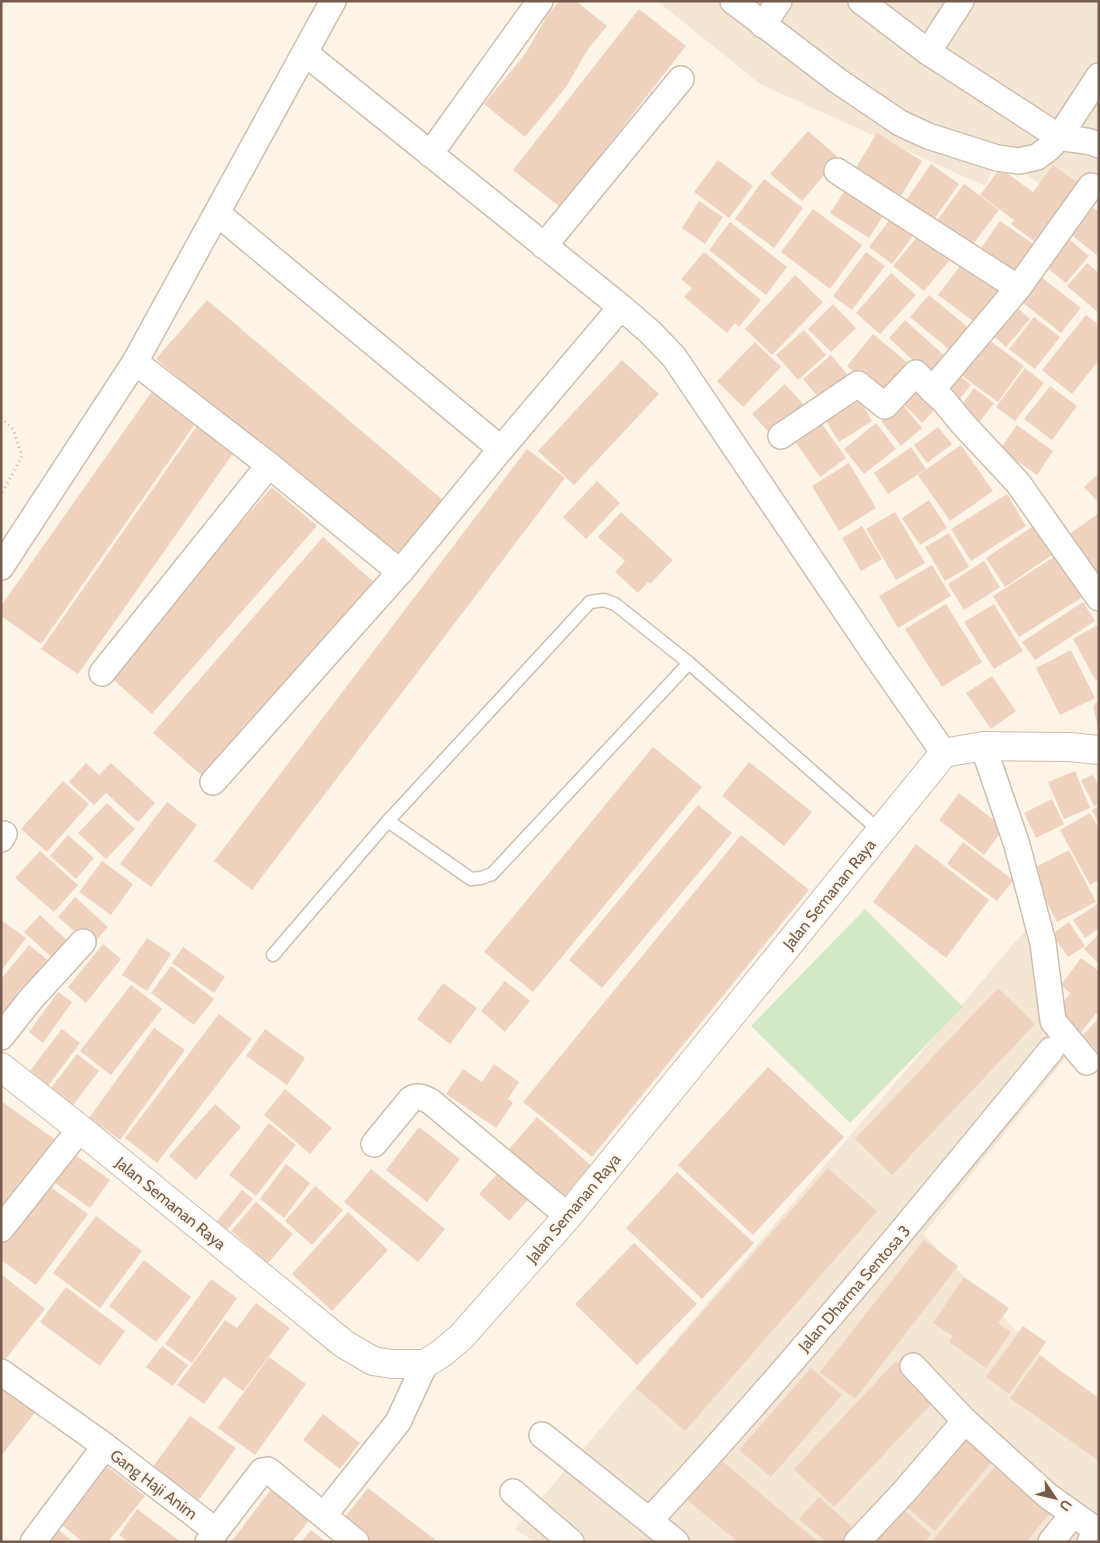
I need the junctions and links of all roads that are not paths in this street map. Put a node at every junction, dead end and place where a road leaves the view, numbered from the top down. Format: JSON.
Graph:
{"nodes":[{"id":1,"x":333,"y":1,"type":"edge"},
{"id":2,"x":540,"y":1,"type":"edge"},
{"id":3,"x":733,"y":1,"type":"edge"},
{"id":4,"x":778,"y":1,"type":"edge"},
{"id":5,"x":861,"y":1,"type":"edge"},
{"id":6,"x":962,"y":1,"type":"edge"},
{"id":7,"x":763,"y":25,"type":"junction"},
{"id":8,"x":928,"y":52,"type":"junction"},
{"id":9,"x":304,"y":53,"type":"junction"},
{"id":10,"x":1099,"y":76,"type":"edge"},
{"id":11,"x":681,"y":79,"type":"dead end"},
{"id":12,"x":1058,"y":137,"type":"junction"},
{"id":13,"x":1099,"y":145,"type":"edge"},
{"id":14,"x":430,"y":154,"type":"junction"},
{"id":15,"x":837,"y":171,"type":"dead end"},
{"id":16,"x":1091,"y":186,"type":"dead end"},
{"id":17,"x":217,"y":213,"type":"junction"},
{"id":18,"x":544,"y":246,"type":"junction"},
{"id":19,"x":1018,"y":288,"type":"junction"},
{"id":20,"x":621,"y":308,"type":"junction"},
{"id":21,"x":136,"y":362,"type":"junction"},
{"id":22,"x":932,"y":390,"type":"junction"},
{"id":23,"x":780,"y":436,"type":"dead end"},
{"id":24,"x":501,"y":449,"type":"junction"},
{"id":25,"x":269,"y":465,"type":"junction"},
{"id":26,"x":1,"y":568,"type":"edge"},
{"id":27,"x":400,"y":572,"type":"junction"},
{"id":28,"x":1099,"y":598,"type":"edge"},
{"id":29,"x":689,"y":663,"type":"junction"},
{"id":30,"x":102,"y":673,"type":"dead end"},
{"id":31,"x":982,"y":746,"type":"junction"},
{"id":32,"x":1099,"y":750,"type":"edge"},
{"id":33,"x":944,"y":753,"type":"junction"},
{"id":34,"x":213,"y":782,"type":"dead end"},
{"id":35,"x":388,"y":821,"type":"junction"},
{"id":36,"x":880,"y":831,"type":"junction"},
{"id":37,"x":83,"y":942,"type":"dead end"},
{"id":38,"x":273,"y":955,"type":"dead end"},
{"id":39,"x":1,"y":1037,"type":"edge"},
{"id":40,"x":1051,"y":1050,"type":"dead end"},
{"id":41,"x":1087,"y":1062,"type":"dead end"},
{"id":42,"x":1,"y":1067,"type":"edge"},
{"id":43,"x":80,"y":1129,"type":"junction"},
{"id":44,"x":374,"y":1144,"type":"dead end"},
{"id":45,"x":568,"y":1216,"type":"junction"},
{"id":46,"x":1,"y":1229,"type":"edge"},
{"id":47,"x":425,"y":1364,"type":"junction"},
{"id":48,"x":913,"y":1366,"type":"dead end"},
{"id":49,"x":1,"y":1372,"type":"edge"},
{"id":50,"x":965,"y":1421,"type":"junction"},
{"id":51,"x":542,"y":1435,"type":"dead end"},
{"id":52,"x":105,"y":1446,"type":"junction"},
{"id":53,"x":513,"y":1492,"type":"dead end"},
{"id":54,"x":1073,"y":1514,"type":"junction"},
{"id":55,"x":324,"y":1515,"type":"junction"},
{"id":56,"x":650,"y":1520,"type":"junction"},
{"id":57,"x":1095,"y":1534,"type":"edge"},
{"id":58,"x":212,"y":1536,"type":"edge"},
{"id":59,"x":33,"y":1542,"type":"edge"},
{"id":60,"x":356,"y":1542,"type":"edge"},
{"id":61,"x":571,"y":1542,"type":"edge"},
{"id":62,"x":676,"y":1542,"type":"edge"},
{"id":63,"x":857,"y":1542,"type":"edge"},
{"id":64,"x":1051,"y":1542,"type":"edge"}],
"edges":[{"from":1,"to":9,"type":"street"},
{"from":2,"to":14,"type":"street"},
{"from":3,"to":7,"type":"street"},
{"from":4,"to":7,"type":"street"},
{"from":5,"to":8,"type":"street"},
{"from":6,"to":8,"type":"street"},
{"from":7,"to":12,"type":"street"},
{"from":8,"to":12,"type":"street"},
{"from":9,"to":14,"type":"street"},
{"from":9,"to":17,"type":"street"},
{"from":10,"to":12,"type":"street"},
{"from":11,"to":18,"type":"street"},
{"from":12,"to":13,"type":"street"},
{"from":14,"to":18,"type":"street"},
{"from":15,"to":19,"type":"street"},
{"from":16,"to":19,"type":"street"},
{"from":17,"to":21,"type":"street"},
{"from":17,"to":24,"type":"street"},
{"from":18,"to":20,"type":"street"},
{"from":19,"to":22,"type":"street"},
{"from":20,"to":24,"type":"street"},
{"from":20,"to":33,"type":"street"},
{"from":21,"to":25,"type":"street"},
{"from":21,"to":26,"type":"street"},
{"from":22,"to":23,"type":"street"},
{"from":22,"to":28,"type":"street"},
{"from":24,"to":27,"type":"street"},
{"from":25,"to":27,"type":"street"},
{"from":25,"to":30,"type":"street"},
{"from":27,"to":34,"type":"street"},
{"from":29,"to":35,"type":"lane"},
{"from":29,"to":35,"type":"lane"},
{"from":29,"to":36,"type":"lane"},
{"from":31,"to":32,"type":"street"},
{"from":31,"to":33,"type":"street"},
{"from":31,"to":41,"type":"street"},
{"from":33,"to":36,"type":"street","name":"Jalan Semanan Raya"},
{"from":35,"to":38,"type":"lane"},
{"from":36,"to":45,"type":"street","name":"Jalan Semanan Raya"},
{"from":37,"to":39,"type":"street"},
{"from":40,"to":56,"type":"street","name":"Jalan Dharma Sentosa 3"},
{"from":42,"to":43,"type":"street","name":"Jalan Semanan Raya"},
{"from":43,"to":46,"type":"street"},
{"from":43,"to":47,"type":"street","name":"Jalan Semanan Raya"},
{"from":44,"to":45,"type":"street"},
{"from":45,"to":47,"type":"street","name":"Jalan Semanan Raya"},
{"from":47,"to":55,"type":"street"},
{"from":48,"to":50,"type":"street"},
{"from":49,"to":52,"type":"street"},
{"from":50,"to":54,"type":"street"},
{"from":50,"to":63,"type":"street"},
{"from":51,"to":56,"type":"street"},
{"from":52,"to":58,"type":"street","name":"Gang Haji Anim"},
{"from":52,"to":59,"type":"street","name":"Gang Haji Anim"},
{"from":53,"to":61,"type":"street"},
{"from":54,"to":57,"type":"street"},
{"from":54,"to":64,"type":"street"},
{"from":55,"to":58,"type":"street"},
{"from":55,"to":60,"type":"street"},
{"from":56,"to":62,"type":"street"}]}
